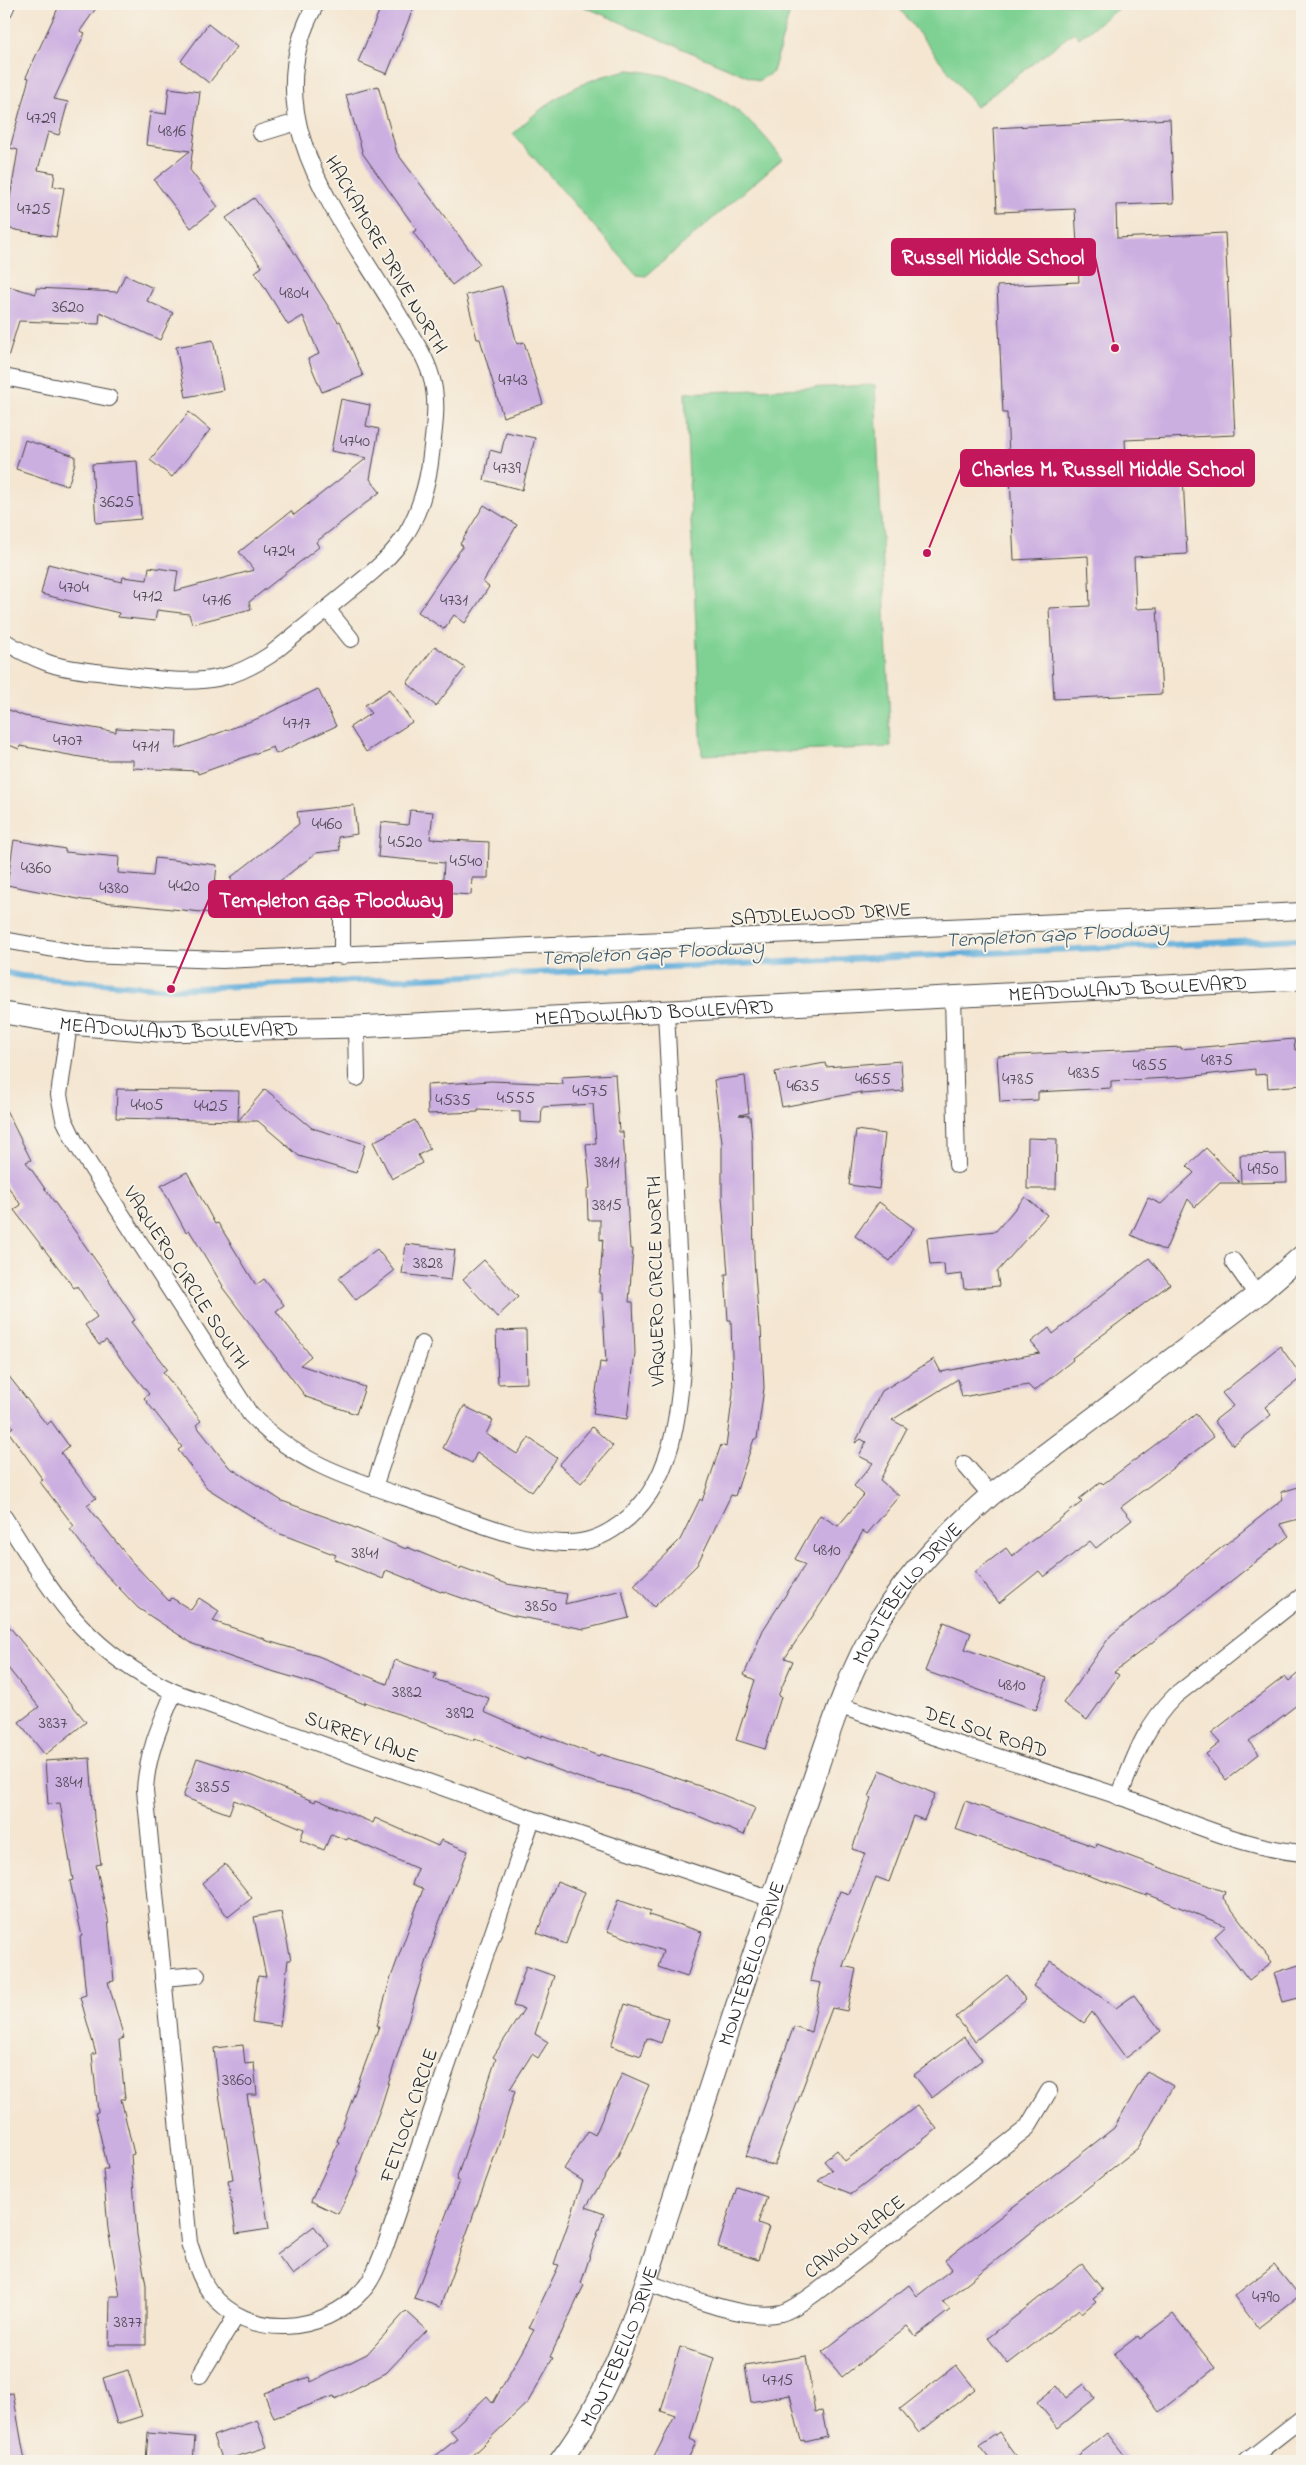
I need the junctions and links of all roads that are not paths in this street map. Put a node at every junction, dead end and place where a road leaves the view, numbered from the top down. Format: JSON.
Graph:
{"nodes":[{"id":1,"x":7,"y":4,"type":"edge"},
{"id":2,"x":316,"y":4,"type":"edge"},
{"id":3,"x":4,"y":11,"type":"edge"},
{"id":4,"x":297,"y":122,"type":"junction"},
{"id":5,"x":261,"y":132,"type":"dead end"},
{"id":6,"x":4,"y":377,"type":"edge"},
{"id":7,"x":109,"y":398,"type":"dead end"},
{"id":8,"x":327,"y":609,"type":"junction"},
{"id":9,"x":352,"y":639,"type":"dead end"},
{"id":10,"x":4,"y":641,"type":"edge"},
{"id":11,"x":1302,"y":911,"type":"edge"},
{"id":12,"x":342,"y":917,"type":"dead end"},
{"id":13,"x":4,"y":940,"type":"edge"},
{"id":14,"x":342,"y":956,"type":"junction"},
{"id":15,"x":1302,"y":979,"type":"edge"},
{"id":16,"x":954,"y":995,"type":"junction"},
{"id":17,"x":666,"y":1012,"type":"junction"},
{"id":18,"x":4,"y":1013,"type":"edge"},
{"id":19,"x":69,"y":1024,"type":"junction"},
{"id":20,"x":356,"y":1027,"type":"junction"},
{"id":21,"x":357,"y":1078,"type":"dead end"},
{"id":22,"x":956,"y":1165,"type":"dead end"},
{"id":23,"x":1302,"y":1256,"type":"edge"},
{"id":24,"x":1233,"y":1262,"type":"dead end"},
{"id":25,"x":1257,"y":1295,"type":"junction"},
{"id":26,"x":422,"y":1344,"type":"dead end"},
{"id":27,"x":964,"y":1464,"type":"dead end"},
{"id":28,"x":374,"y":1487,"type":"junction"},
{"id":29,"x":991,"y":1495,"type":"junction"},
{"id":30,"x":414,"y":1500,"type":"joint"},
{"id":31,"x":4,"y":1517,"type":"edge"},
{"id":32,"x":1302,"y":1596,"type":"edge"},
{"id":33,"x":174,"y":1692,"type":"junction"},
{"id":34,"x":840,"y":1706,"type":"junction"},
{"id":35,"x":1119,"y":1797,"type":"junction"},
{"id":36,"x":532,"y":1819,"type":"junction"},
{"id":37,"x":1302,"y":1853,"type":"edge"},
{"id":38,"x":772,"y":1899,"type":"junction"},
{"id":39,"x":197,"y":1975,"type":"dead end"},
{"id":40,"x":163,"y":1978,"type":"junction"},
{"id":41,"x":1049,"y":2091,"type":"dead end"},
{"id":42,"x":646,"y":2282,"type":"junction"},
{"id":43,"x":236,"y":2316,"type":"junction"},
{"id":44,"x":200,"y":2375,"type":"dead end"},
{"id":45,"x":1302,"y":2418,"type":"edge"},
{"id":46,"x":560,"y":2461,"type":"edge"},
{"id":47,"x":1246,"y":2461,"type":"edge"}],
"edges":[{"from":1,"to":3,"type":"street"},
{"from":2,"to":4,"type":"street","name":"HACKAMORE DRIVE NORTH"},
{"from":4,"to":5,"type":"street"},
{"from":4,"to":8,"type":"street","name":"HACKAMORE DRIVE NORTH"},
{"from":6,"to":7,"type":"street"},
{"from":8,"to":9,"type":"street"},
{"from":8,"to":10,"type":"street","name":"HACKAMORE DRIVE NORTH"},
{"from":11,"to":14,"type":"street","name":"SADDLEWOOD DRIVE"},
{"from":12,"to":14,"type":"street"},
{"from":13,"to":14,"type":"street","name":"SADDLEWOOD DRIVE"},
{"from":15,"to":16,"type":"street","name":"MEADOWLAND BOULEVARD"},
{"from":16,"to":17,"type":"street","name":"MEADOWLAND BOULEVARD"},
{"from":16,"to":22,"type":"street"},
{"from":17,"to":20,"type":"street","name":"MEADOWLAND BOULEVARD"},
{"from":17,"to":30,"type":"street","name":"VAQUERO CIRCLE NORTH"},
{"from":18,"to":19,"type":"street","name":"MEADOWLAND BOULEVARD"},
{"from":19,"to":20,"type":"street","name":"MEADOWLAND BOULEVARD"},
{"from":19,"to":28,"type":"street","name":"VAQUERO CIRCLE SOUTH"},
{"from":20,"to":21,"type":"street"},
{"from":23,"to":25,"type":"street","name":"MONTEBELLO DRIVE"},
{"from":24,"to":25,"type":"street"},
{"from":25,"to":29,"type":"street","name":"MONTEBELLO DRIVE"},
{"from":26,"to":28,"type":"street"},
{"from":27,"to":29,"type":"street"},
{"from":28,"to":30,"type":"street","name":"VAQUERO CIRCLE SOUTH"},
{"from":29,"to":34,"type":"street","name":"MONTEBELLO DRIVE"},
{"from":31,"to":33,"type":"street","name":"SURREY LANE"},
{"from":32,"to":35,"type":"street"},
{"from":33,"to":36,"type":"street","name":"SURREY LANE"},
{"from":33,"to":40,"type":"street","name":"FETLOCK CIRCLE"},
{"from":34,"to":35,"type":"street","name":"DEL SOL ROAD"},
{"from":34,"to":38,"type":"street","name":"MONTEBELLO DRIVE"},
{"from":35,"to":37,"type":"street","name":"DEL SOL ROAD"},
{"from":36,"to":38,"type":"street","name":"SURREY LANE"},
{"from":36,"to":43,"type":"street","name":"FETLOCK CIRCLE"},
{"from":38,"to":42,"type":"street","name":"MONTEBELLO DRIVE"},
{"from":39,"to":40,"type":"street"},
{"from":40,"to":43,"type":"street","name":"FETLOCK CIRCLE"},
{"from":41,"to":42,"type":"street","name":"CAVIOU PLACE"},
{"from":42,"to":46,"type":"street","name":"MONTEBELLO DRIVE"},
{"from":43,"to":44,"type":"street"},
{"from":45,"to":47,"type":"street"}]}
